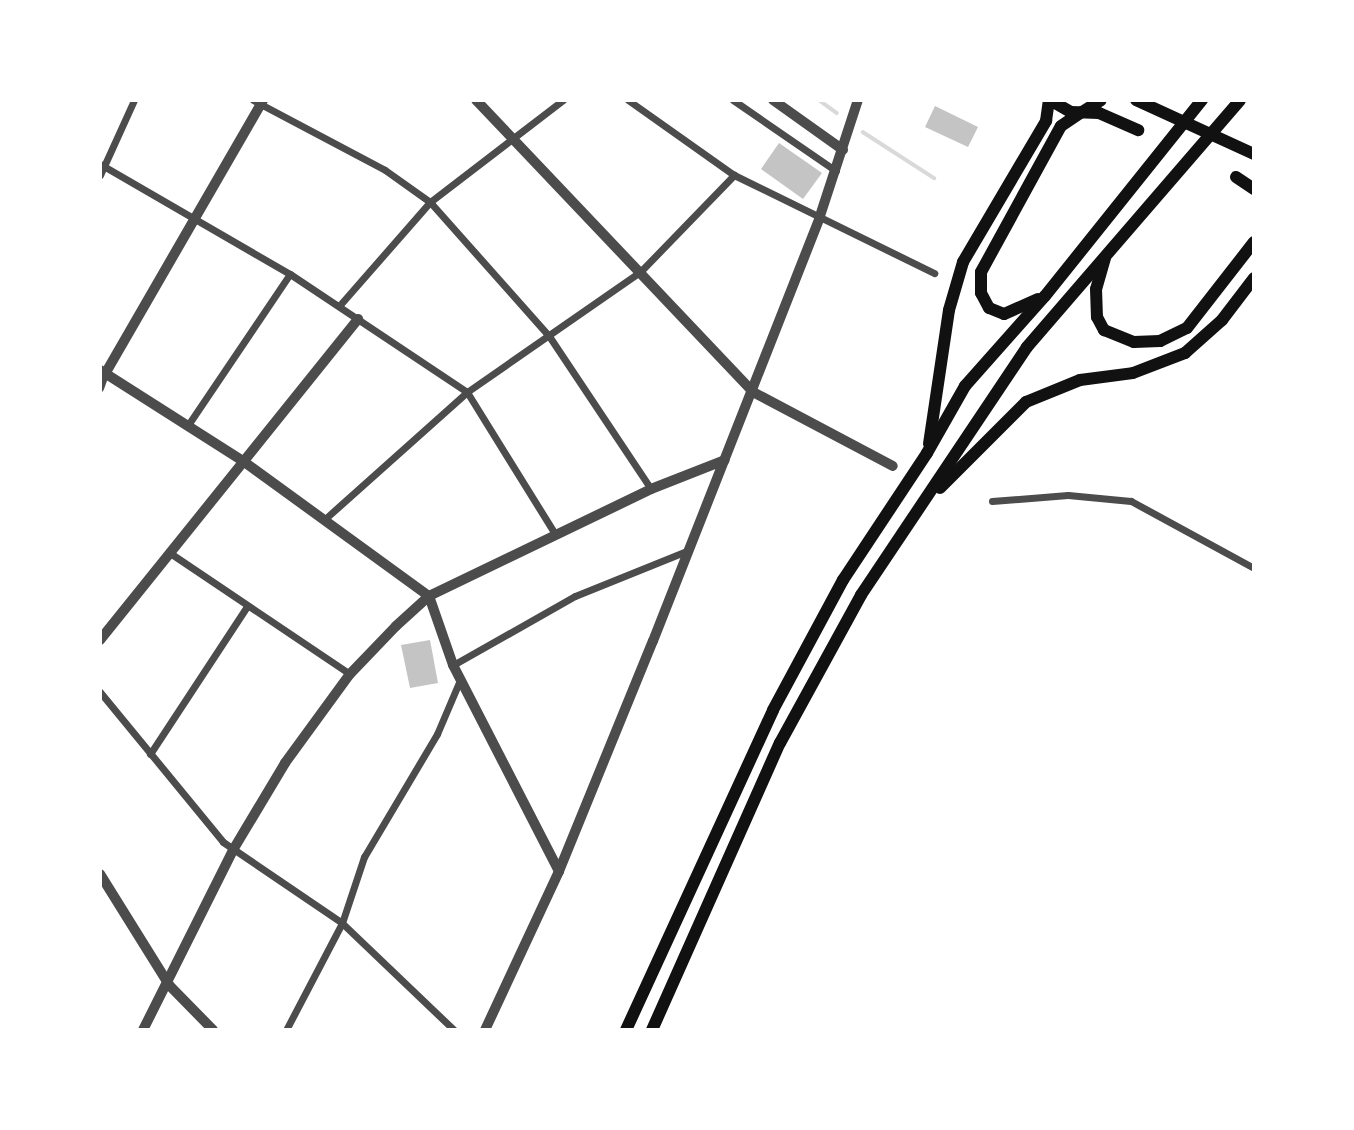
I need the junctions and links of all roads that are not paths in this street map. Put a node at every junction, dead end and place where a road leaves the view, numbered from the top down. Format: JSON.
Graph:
{"nodes":[{"id":1,"x":134,"y":100,"type":"edge"},
{"id":2,"x":475,"y":100,"type":"edge"},
{"id":3,"x":563,"y":100,"type":"edge"},
{"id":4,"x":628,"y":100,"type":"edge"},
{"id":5,"x":733,"y":100,"type":"edge"},
{"id":6,"x":773,"y":100,"type":"edge"},
{"id":7,"x":1050,"y":100,"type":"edge"},
{"id":8,"x":1101,"y":100,"type":"edge"},
{"id":9,"x":1136,"y":100,"type":"edge"},
{"id":10,"x":1202,"y":100,"type":"edge"},
{"id":11,"x":1240,"y":100,"type":"edge"},
{"id":12,"x":259,"y":101,"type":"edge"},
{"id":13,"x":857,"y":104,"type":"edge"},
{"id":14,"x":1082,"y":112,"type":"junction"},
{"id":15,"x":1138,"y":130,"type":"dead end"},
{"id":16,"x":517,"y":138,"type":"junction"},
{"id":17,"x":843,"y":150,"type":"junction"},
{"id":18,"x":1251,"y":153,"type":"edge"},
{"id":19,"x":102,"y":166,"type":"edge"},
{"id":20,"x":836,"y":170,"type":"junction"},
{"id":21,"x":100,"y":175,"type":"edge"},
{"id":22,"x":734,"y":175,"type":"junction"},
{"id":23,"x":1236,"y":177,"type":"dead end"},
{"id":24,"x":1254,"y":189,"type":"edge"},
{"id":25,"x":430,"y":202,"type":"junction"},
{"id":26,"x":820,"y":219,"type":"junction"},
{"id":27,"x":196,"y":222,"type":"junction"},
{"id":28,"x":1254,"y":242,"type":"edge"},
{"id":29,"x":1107,"y":252,"type":"junction"},
{"id":30,"x":641,"y":271,"type":"junction"},
{"id":31,"x":934,"y":273,"type":"dead end"},
{"id":32,"x":290,"y":274,"type":"junction"},
{"id":33,"x":1254,"y":278,"type":"edge"},
{"id":34,"x":1045,"y":296,"type":"junction"},
{"id":35,"x":339,"y":306,"type":"junction"},
{"id":36,"x":358,"y":318,"type":"junction"},
{"id":37,"x":549,"y":336,"type":"junction"},
{"id":38,"x":102,"y":372,"type":"edge"},
{"id":39,"x":100,"y":388,"type":"edge"},
{"id":40,"x":467,"y":392,"type":"junction"},
{"id":41,"x":753,"y":392,"type":"junction"},
{"id":42,"x":188,"y":425,"type":"junction"},
{"id":43,"x":927,"y":453,"type":"junction"},
{"id":44,"x":725,"y":460,"type":"junction"},
{"id":45,"x":243,"y":461,"type":"junction"},
{"id":46,"x":893,"y":466,"type":"dead end"},
{"id":47,"x":651,"y":489,"type":"junction"},
{"id":48,"x":992,"y":501,"type":"dead end"},
{"id":49,"x":920,"y":508,"type":"junction"},
{"id":50,"x":326,"y":518,"type":"junction"},
{"id":51,"x":555,"y":534,"type":"junction"},
{"id":52,"x":688,"y":550,"type":"junction"},
{"id":53,"x":170,"y":552,"type":"junction"},
{"id":54,"x":1254,"y":568,"type":"edge"},
{"id":55,"x":429,"y":596,"type":"junction"},
{"id":56,"x":246,"y":608,"type":"junction"},
{"id":57,"x":100,"y":640,"type":"edge"},
{"id":58,"x":453,"y":665,"type":"junction"},
{"id":59,"x":350,"y":674,"type":"junction"},
{"id":60,"x":460,"y":680,"type":"junction"},
{"id":61,"x":100,"y":692,"type":"edge"},
{"id":62,"x":150,"y":754,"type":"junction"},
{"id":63,"x":233,"y":850,"type":"junction"},
{"id":64,"x":559,"y":871,"type":"junction"},
{"id":65,"x":100,"y":874,"type":"edge"},
{"id":66,"x":342,"y":923,"type":"junction"},
{"id":67,"x":169,"y":985,"type":"junction"},
{"id":68,"x":143,"y":1030,"type":"edge"},
{"id":69,"x":213,"y":1030,"type":"edge"},
{"id":70,"x":286,"y":1030,"type":"edge"},
{"id":71,"x":454,"y":1030,"type":"edge"},
{"id":72,"x":485,"y":1030,"type":"edge"},
{"id":73,"x":626,"y":1030,"type":"edge"},
{"id":74,"x":652,"y":1030,"type":"edge"}],
"edges":[{"from":1,"to":19,"type":"street"},
{"from":2,"to":16,"type":"street"},
{"from":3,"to":16,"type":"street"},
{"from":4,"to":22,"type":"street"},
{"from":5,"to":20,"type":"street"},
{"from":6,"to":17,"type":"street"},
{"from":7,"to":14,"type":"main road"},
{"from":7,"to":43,"type":"main road"},
{"from":8,"to":14,"type":"main road"},
{"from":9,"to":18,"type":"main road"},
{"from":10,"to":34,"type":"main road"},
{"from":11,"to":29,"type":"main road"},
{"from":12,"to":25,"type":"street"},
{"from":12,"to":27,"type":"street"},
{"from":13,"to":17,"type":"street"},
{"from":14,"to":15,"type":"main road"},
{"from":14,"to":34,"type":"main road"},
{"from":16,"to":25,"type":"street"},
{"from":16,"to":30,"type":"street"},
{"from":17,"to":20,"type":"street"},
{"from":19,"to":21,"type":"street"},
{"from":19,"to":27,"type":"street"},
{"from":20,"to":26,"type":"street"},
{"from":22,"to":26,"type":"street"},
{"from":22,"to":30,"type":"street"},
{"from":23,"to":24,"type":"main road"},
{"from":25,"to":35,"type":"street"},
{"from":25,"to":37,"type":"street"},
{"from":26,"to":31,"type":"street"},
{"from":26,"to":41,"type":"street"},
{"from":27,"to":32,"type":"street"},
{"from":27,"to":38,"type":"street"},
{"from":28,"to":29,"type":"main road"},
{"from":29,"to":49,"type":"main road"},
{"from":30,"to":37,"type":"street"},
{"from":30,"to":41,"type":"street"},
{"from":32,"to":35,"type":"street"},
{"from":32,"to":42,"type":"street"},
{"from":33,"to":49,"type":"main road"},
{"from":34,"to":43,"type":"main road"},
{"from":35,"to":36,"type":"street"},
{"from":36,"to":40,"type":"street"},
{"from":36,"to":45,"type":"street"},
{"from":37,"to":40,"type":"street"},
{"from":37,"to":47,"type":"street"},
{"from":38,"to":39,"type":"street"},
{"from":38,"to":42,"type":"street"},
{"from":40,"to":50,"type":"street"},
{"from":40,"to":51,"type":"street"},
{"from":41,"to":44,"type":"street"},
{"from":41,"to":46,"type":"street"},
{"from":42,"to":45,"type":"street"},
{"from":43,"to":73,"type":"main road"},
{"from":44,"to":47,"type":"street"},
{"from":44,"to":52,"type":"street"},
{"from":45,"to":50,"type":"street"},
{"from":45,"to":53,"type":"street"},
{"from":47,"to":51,"type":"street"},
{"from":48,"to":54,"type":"street"},
{"from":49,"to":74,"type":"main road"},
{"from":50,"to":55,"type":"street"},
{"from":51,"to":55,"type":"street"},
{"from":52,"to":58,"type":"street"},
{"from":52,"to":64,"type":"street"},
{"from":53,"to":56,"type":"street"},
{"from":53,"to":57,"type":"street"},
{"from":55,"to":58,"type":"street"},
{"from":55,"to":59,"type":"street"},
{"from":56,"to":59,"type":"street"},
{"from":56,"to":62,"type":"street"},
{"from":58,"to":60,"type":"street"},
{"from":59,"to":63,"type":"street"},
{"from":60,"to":64,"type":"street"},
{"from":60,"to":66,"type":"street"},
{"from":61,"to":62,"type":"street"},
{"from":62,"to":63,"type":"street"},
{"from":63,"to":66,"type":"street"},
{"from":63,"to":67,"type":"street"},
{"from":64,"to":72,"type":"street"},
{"from":65,"to":67,"type":"street"},
{"from":66,"to":70,"type":"street"},
{"from":66,"to":71,"type":"street"},
{"from":67,"to":68,"type":"street"},
{"from":67,"to":69,"type":"street"}]}
